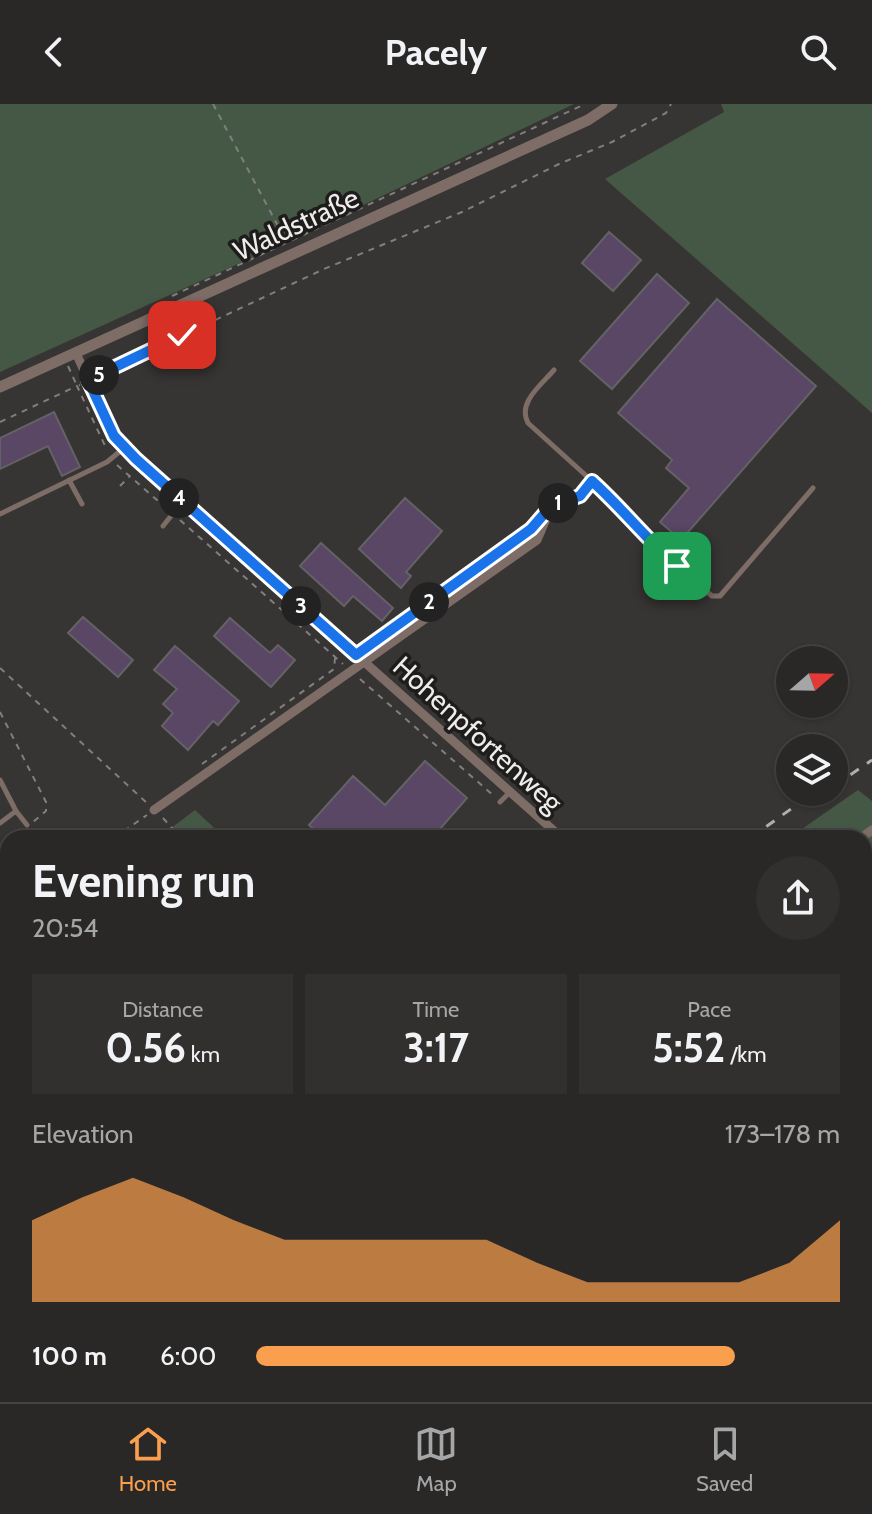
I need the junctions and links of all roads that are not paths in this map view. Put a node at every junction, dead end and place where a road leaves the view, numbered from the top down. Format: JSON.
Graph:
{"nodes":[{"id":1,"x":612,"y":104,"type":"edge"},
{"id":2,"x":76,"y":353,"type":"junction"},
{"id":3,"x":554,"y":370,"type":"dead end"},
{"id":4,"x":0,"y":387,"type":"edge"},
{"id":5,"x":124,"y":448,"type":"junction"},
{"id":6,"x":69,"y":480,"type":"junction"},
{"id":7,"x":592,"y":481,"type":"junction"},
{"id":8,"x":813,"y":488,"type":"dead end"},
{"id":9,"x":183,"y":501,"type":"junction"},
{"id":10,"x":82,"y":504,"type":"dead end"},
{"id":11,"x":552,"y":505,"type":"joint"},
{"id":12,"x":0,"y":514,"type":"edge"},
{"id":13,"x":163,"y":526,"type":"dead end"},
{"id":14,"x":365,"y":663,"type":"junction"},
{"id":15,"x":0,"y":780,"type":"edge"},
{"id":16,"x":510,"y":792,"type":"junction"},
{"id":17,"x":500,"y":802,"type":"road end"},
{"id":18,"x":154,"y":810,"type":"road end"},
{"id":19,"x":16,"y":811,"type":"junction"},
{"id":20,"x":0,"y":823,"type":"edge"},
{"id":21,"x":27,"y":825,"type":"road end"},
{"id":22,"x":553,"y":830,"type":"edge"}],
"edges":[{"from":1,"to":2,"type":"street","name":"Waldstraße"},
{"from":2,"to":4,"type":"street","name":"Waldstraße"},
{"from":2,"to":5,"type":"street","name":"Hohenpfortenweg"},
{"from":3,"to":7,"type":"lane"},
{"from":5,"to":6,"type":"lane"},
{"from":5,"to":9,"type":"street","name":"Hohenpfortenweg"},
{"from":6,"to":10,"type":"lane"},
{"from":6,"to":12,"type":"lane"},
{"from":7,"to":8,"type":"lane"},
{"from":7,"to":11,"type":"lane"},
{"from":9,"to":13,"type":"lane"},
{"from":9,"to":14,"type":"street","name":"Hohenpfortenweg"},
{"from":11,"to":14,"type":"street"},
{"from":14,"to":16,"type":"street","name":"Hohenpfortenweg"},
{"from":14,"to":18,"type":"street","name":"Hohenpfortenweg"},
{"from":15,"to":19,"type":"lane"},
{"from":16,"to":17,"type":"lane"},
{"from":16,"to":22,"type":"street","name":"Hohenpfortenweg"},
{"from":19,"to":20,"type":"lane"},
{"from":19,"to":21,"type":"lane"}]}
